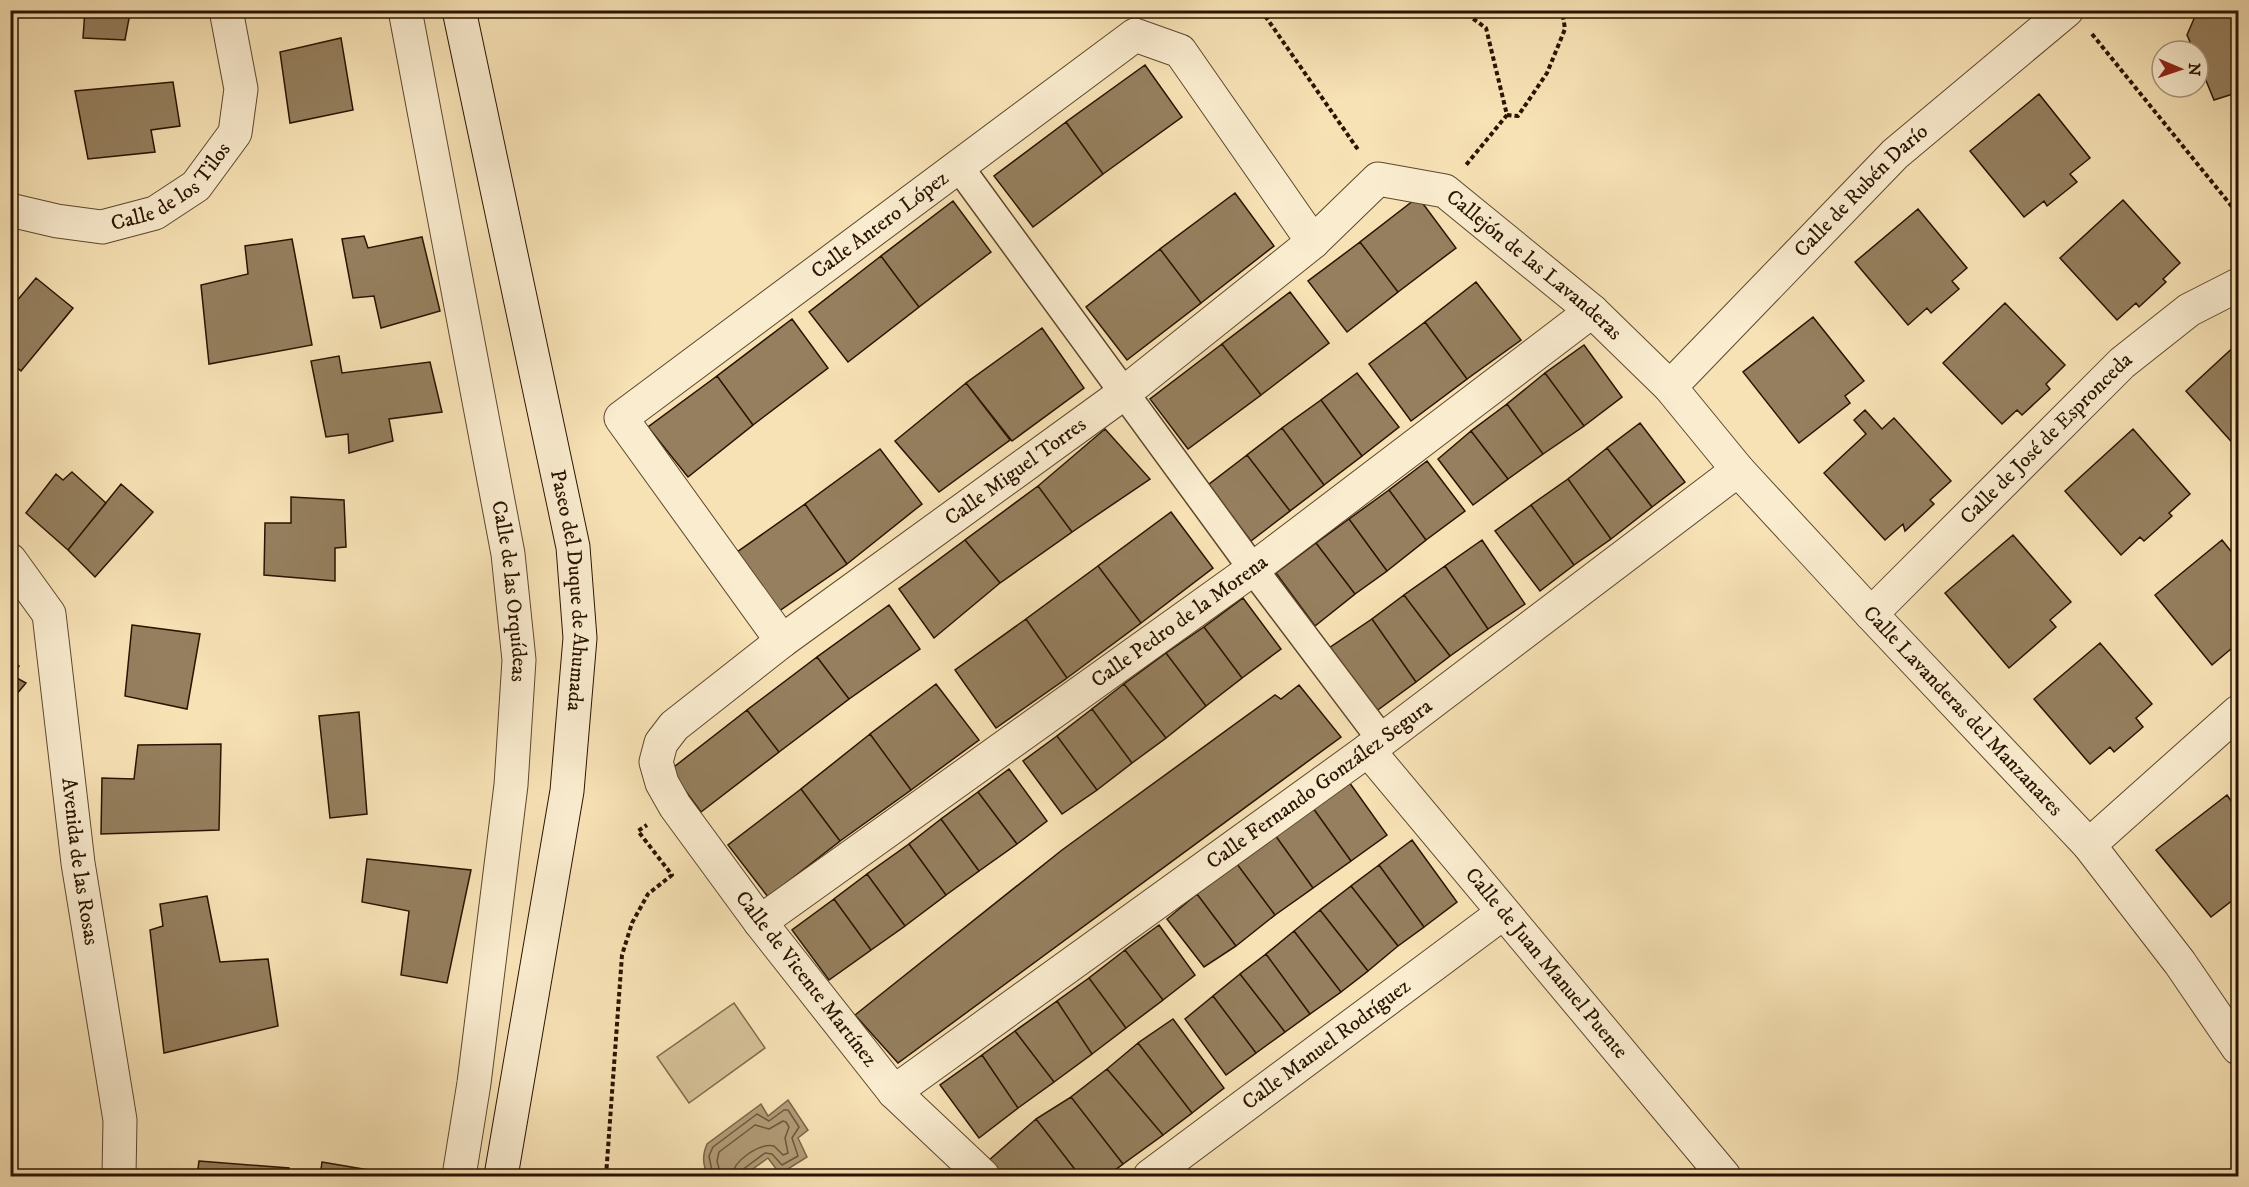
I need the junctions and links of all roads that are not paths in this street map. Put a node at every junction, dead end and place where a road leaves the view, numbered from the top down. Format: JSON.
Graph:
{"nodes":[{"id":1,"x":226,"y":10,"type":"edge"},
{"id":2,"x":405,"y":10,"type":"edge"},
{"id":3,"x":459,"y":10,"type":"edge"},
{"id":4,"x":2077,"y":20,"type":"edge"},
{"id":5,"x":959,"y":167,"type":"junction"},
{"id":6,"x":1378,"y":179,"type":"joint"},
{"id":7,"x":10,"y":210,"type":"edge"},
{"id":8,"x":1313,"y":242,"type":"junction"},
{"id":9,"x":2238,"y":285,"type":"edge"},
{"id":10,"x":1592,"y":311,"type":"junction"},
{"id":11,"x":1670,"y":387,"type":"junction"},
{"id":12,"x":1124,"y":393,"type":"junction"},
{"id":13,"x":1738,"y":470,"type":"junction"},
{"id":14,"x":10,"y":560,"type":"edge"},
{"id":15,"x":1253,"y":569,"type":"junction"},
{"id":16,"x":1870,"y":614,"type":"junction"},
{"id":17,"x":782,"y":641,"type":"junction"},
{"id":18,"x":2238,"y":712,"type":"edge"},
{"id":19,"x":1375,"y":745,"type":"junction"},
{"id":20,"x":656,"y":762,"type":"joint"},
{"id":21,"x":2089,"y":845,"type":"junction"},
{"id":22,"x":1503,"y":913,"type":"junction"},
{"id":23,"x":760,"y":922,"type":"junction"},
{"id":24,"x":2238,"y":1048,"type":"edge"},
{"id":25,"x":894,"y":1092,"type":"junction"},
{"id":26,"x":119,"y":1176,"type":"edge"},
{"id":27,"x":459,"y":1176,"type":"edge"},
{"id":28,"x":501,"y":1176,"type":"edge"},
{"id":29,"x":983,"y":1176,"type":"edge"},
{"id":30,"x":1150,"y":1176,"type":"edge"},
{"id":31,"x":1724,"y":1176,"type":"edge"}],
"edges":[{"from":1,"to":7,"type":"street","name":"Calle de los Tilos"},
{"from":2,"to":27,"type":"street","name":"Calle de las Orquídeas"},
{"from":3,"to":28,"type":"street","name":"Paseo del Duque de Ahumada"},
{"from":4,"to":11,"type":"street","name":"Calle de Rubén Darío"},
{"from":5,"to":8,"type":"street","name":"Calle Antero López"},
{"from":5,"to":12,"type":"street"},
{"from":5,"to":17,"type":"street","name":"Calle Antero López"},
{"from":6,"to":8,"type":"street","name":"Calle Miguel Torres"},
{"from":6,"to":10,"type":"street","name":"Callejón de las Lavanderas"},
{"from":8,"to":12,"type":"street","name":"Calle Miguel Torres"},
{"from":9,"to":16,"type":"street","name":"Calle de José de Espronceda"},
{"from":10,"to":11,"type":"street","name":"Callejón de las Lavanderas"},
{"from":10,"to":15,"type":"street","name":"Calle Pedro de la Morena"},
{"from":11,"to":13,"type":"street","name":"Calle Lavanderas del Manzanares"},
{"from":12,"to":15,"type":"street"},
{"from":12,"to":17,"type":"street","name":"Calle Miguel Torres"},
{"from":13,"to":16,"type":"street","name":"Calle Lavanderas del Manzanares"},
{"from":13,"to":19,"type":"street","name":"Calle Fernando González Segura"},
{"from":14,"to":26,"type":"street","name":"Avenida de las Rosas"},
{"from":15,"to":19,"type":"street"},
{"from":15,"to":23,"type":"street","name":"Calle Pedro de la Morena"},
{"from":16,"to":21,"type":"street","name":"Calle Lavanderas del Manzanares"},
{"from":17,"to":20,"type":"street","name":"Calle Miguel Torres"},
{"from":18,"to":21,"type":"street"},
{"from":19,"to":22,"type":"street","name":"Calle de Juan Manuel Puente"},
{"from":19,"to":25,"type":"street","name":"Calle Fernando González Segura"},
{"from":20,"to":23,"type":"street","name":"Calle de Vicente Martínez"},
{"from":21,"to":24,"type":"street","name":"Calle Lavanderas del Manzanares"},
{"from":22,"to":30,"type":"street","name":"Calle Manuel Rodríguez"},
{"from":22,"to":31,"type":"street","name":"Calle de Juan Manuel Puente"},
{"from":23,"to":25,"type":"street","name":"Calle de Vicente Martínez"},
{"from":25,"to":29,"type":"street","name":"Calle de Vicente Martínez"}]}
